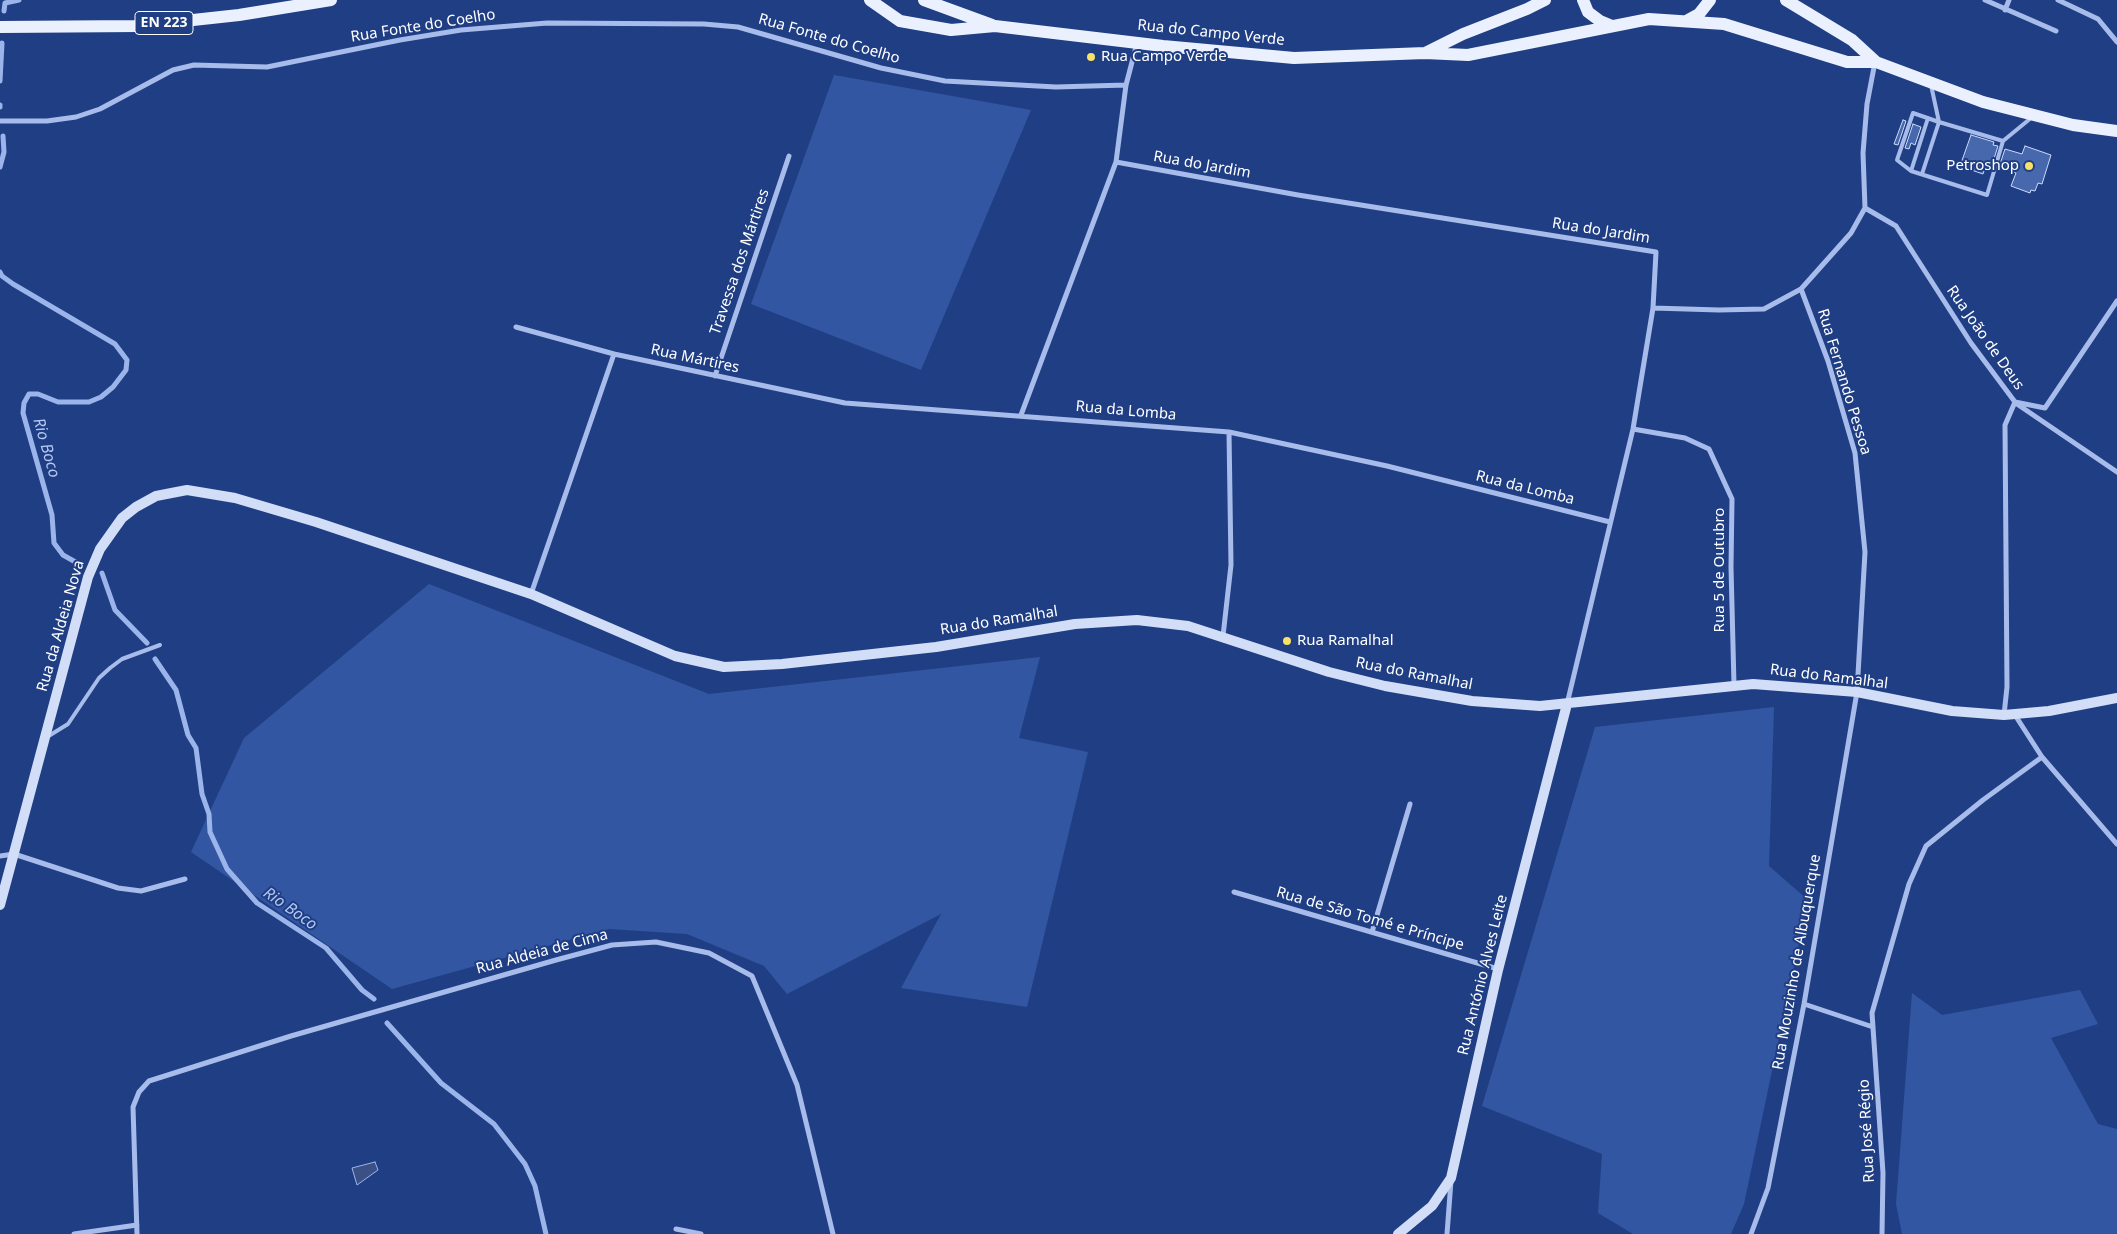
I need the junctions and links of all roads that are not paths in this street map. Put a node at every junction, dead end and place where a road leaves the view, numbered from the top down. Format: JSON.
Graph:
{"nodes":[{"id":1,"x":329,"y":0,"type":"edge"},
{"id":2,"x":870,"y":0,"type":"edge"},
{"id":3,"x":924,"y":0,"type":"edge"},
{"id":4,"x":1545,"y":0,"type":"edge"},
{"id":5,"x":1583,"y":0,"type":"edge"},
{"id":6,"x":1710,"y":0,"type":"edge"},
{"id":7,"x":1786,"y":0,"type":"edge"},
{"id":8,"x":1985,"y":0,"type":"edge"},
{"id":9,"x":2009,"y":0,"type":"edge"},
{"id":10,"x":2058,"y":0,"type":"edge"},
{"id":11,"x":2005,"y":10,"type":"junction"},
{"id":12,"x":1688,"y":20,"type":"junction"},
{"id":13,"x":995,"y":26,"type":"junction"},
{"id":14,"x":1612,"y":26,"type":"junction"},
{"id":15,"x":0,"y":27,"type":"edge"},
{"id":16,"x":2056,"y":31,"type":"dead end"},
{"id":17,"x":2117,"y":42,"type":"edge"},
{"id":18,"x":1137,"y":43,"type":"junction"},
{"id":19,"x":1425,"y":53,"type":"junction"},
{"id":20,"x":1876,"y":62,"type":"junction"},
{"id":21,"x":1930,"y":83,"type":"junction"},
{"id":22,"x":1126,"y":85,"type":"junction"},
{"id":23,"x":2035,"y":115,"type":"junction"},
{"id":24,"x":1928,"y":118,"type":"junction"},
{"id":25,"x":0,"y":121,"type":"edge"},
{"id":26,"x":1939,"y":122,"type":"junction"},
{"id":27,"x":2117,"y":131,"type":"edge"},
{"id":28,"x":2003,"y":141,"type":"junction"},
{"id":29,"x":789,"y":156,"type":"dead end"},
{"id":30,"x":1116,"y":162,"type":"junction"},
{"id":31,"x":1911,"y":171,"type":"junction"},
{"id":32,"x":1922,"y":174,"type":"junction"},
{"id":33,"x":1865,"y":208,"type":"junction"},
{"id":34,"x":1801,"y":289,"type":"junction"},
{"id":35,"x":2117,"y":301,"type":"edge"},
{"id":36,"x":1653,"y":308,"type":"junction"},
{"id":37,"x":516,"y":326,"type":"dead end"},
{"id":38,"x":614,"y":354,"type":"junction"},
{"id":39,"x":715,"y":376,"type":"junction"},
{"id":40,"x":2015,"y":402,"type":"junction"},
{"id":41,"x":1022,"y":415,"type":"junction"},
{"id":42,"x":1632,"y":429,"type":"junction"},
{"id":43,"x":1229,"y":432,"type":"junction"},
{"id":44,"x":2117,"y":472,"type":"edge"},
{"id":45,"x":1610,"y":522,"type":"junction"},
{"id":46,"x":531,"y":594,"type":"junction"},
{"id":47,"x":1222,"y":636,"type":"junction"},
{"id":48,"x":160,"y":645,"type":"dead end"},
{"id":49,"x":1734,"y":685,"type":"junction"},
{"id":50,"x":1857,"y":692,"type":"junction"},
{"id":51,"x":2117,"y":698,"type":"edge"},
{"id":52,"x":1567,"y":704,"type":"junction"},
{"id":53,"x":2015,"y":714,"type":"junction"},
{"id":54,"x":2004,"y":715,"type":"junction"},
{"id":55,"x":47,"y":737,"type":"junction"},
{"id":56,"x":2042,"y":757,"type":"junction"},
{"id":57,"x":1410,"y":804,"type":"dead end"},
{"id":58,"x":2117,"y":844,"type":"edge"},
{"id":59,"x":14,"y":854,"type":"junction"},
{"id":60,"x":0,"y":856,"type":"edge"},
{"id":61,"x":185,"y":879,"type":"dead end"},
{"id":62,"x":1234,"y":892,"type":"dead end"},
{"id":63,"x":0,"y":905,"type":"edge"},
{"id":64,"x":1372,"y":932,"type":"junction"},
{"id":65,"x":1498,"y":970,"type":"junction"},
{"id":66,"x":1804,"y":1004,"type":"junction"},
{"id":67,"x":1873,"y":1027,"type":"junction"},
{"id":68,"x":1451,"y":1178,"type":"junction"},
{"id":69,"x":138,"y":1224,"type":"junction"},
{"id":70,"x":676,"y":1229,"type":"dead end"},
{"id":71,"x":74,"y":1234,"type":"edge"},
{"id":72,"x":137,"y":1234,"type":"edge"},
{"id":73,"x":701,"y":1234,"type":"edge"},
{"id":74,"x":833,"y":1234,"type":"edge"},
{"id":75,"x":1398,"y":1234,"type":"edge"},
{"id":76,"x":1447,"y":1234,"type":"edge"},
{"id":77,"x":1751,"y":1234,"type":"edge"},
{"id":78,"x":1882,"y":1234,"type":"edge"}],
"edges":[{"from":1,"to":15,"type":"main road","number":"EN 223"},
{"from":2,"to":13,"type":"main road","name":"Rua do Campo Verde"},
{"from":3,"to":13,"type":"main road","name":"Rua do Campo Verde"},
{"from":4,"to":19,"type":"main road","name":"Rua do Campo Verde"},
{"from":5,"to":14,"type":"main road"},
{"from":6,"to":12,"type":"main road"},
{"from":7,"to":20,"type":"main road"},
{"from":8,"to":11,"type":"street"},
{"from":9,"to":11,"type":"street"},
{"from":10,"to":17,"type":"street"},
{"from":11,"to":16,"type":"street"},
{"from":12,"to":14,"type":"main road","name":"Rua do Campo Verde"},
{"from":12,"to":20,"type":"main road","name":"Rua do Campo Verde"},
{"from":13,"to":18,"type":"main road","name":"Rua do Campo Verde"},
{"from":14,"to":19,"type":"main road","name":"Rua do Campo Verde"},
{"from":18,"to":19,"type":"main road","name":"Rua do Campo Verde"},
{"from":18,"to":22,"type":"street"},
{"from":20,"to":21,"type":"main road"},
{"from":20,"to":33,"type":"street"},
{"from":21,"to":23,"type":"main road"},
{"from":21,"to":26,"type":"lane"},
{"from":22,"to":25,"type":"street","name":"Rua Fonte do Coelho"},
{"from":22,"to":30,"type":"street"},
{"from":23,"to":27,"type":"main road"},
{"from":23,"to":28,"type":"lane"},
{"from":24,"to":26,"type":"lane"},
{"from":24,"to":31,"type":"lane"},
{"from":24,"to":31,"type":"lane"},
{"from":26,"to":28,"type":"lane"},
{"from":26,"to":32,"type":"lane"},
{"from":28,"to":32,"type":"lane"},
{"from":29,"to":39,"type":"street","name":"Travessa dos Mártires"},
{"from":30,"to":36,"type":"street","name":"Rua do Jardim"},
{"from":30,"to":41,"type":"street"},
{"from":31,"to":32,"type":"lane"},
{"from":33,"to":34,"type":"street"},
{"from":33,"to":40,"type":"street","name":"Rua João de Deus"},
{"from":34,"to":36,"type":"street"},
{"from":34,"to":50,"type":"street","name":"Rua Fernando Pessoa"},
{"from":35,"to":40,"type":"street"},
{"from":36,"to":42,"type":"street","name":"Rua do Jardim"},
{"from":37,"to":38,"type":"street","name":"Rua Mártires"},
{"from":38,"to":39,"type":"street","name":"Rua Mártires"},
{"from":38,"to":46,"type":"street"},
{"from":39,"to":41,"type":"street","name":"Rua Mártires"},
{"from":40,"to":44,"type":"street"},
{"from":40,"to":54,"type":"street","name":"Rua João de Deus"},
{"from":41,"to":43,"type":"street","name":"Rua da Lomba"},
{"from":42,"to":45,"type":"street","name":"Rua do Jardim"},
{"from":42,"to":49,"type":"street","name":"Rua 5 de Outubro"},
{"from":43,"to":45,"type":"street","name":"Rua da Lomba"},
{"from":43,"to":47,"type":"street"},
{"from":45,"to":52,"type":"street","name":"Rua do Jardim"},
{"from":46,"to":47,"type":"street","name":"Rua do Ramalhal"},
{"from":46,"to":55,"type":"street","name":"Rua da Aldeia Nova"},
{"from":47,"to":52,"type":"street","name":"Rua do Ramalhal"},
{"from":48,"to":55,"type":"lane"},
{"from":49,"to":50,"type":"street","name":"Rua do Ramalhal"},
{"from":49,"to":52,"type":"street","name":"Rua do Ramalhal"},
{"from":50,"to":54,"type":"street","name":"Rua do Ramalhal"},
{"from":50,"to":66,"type":"street","name":"Rua Mouzinho de Albuquerque"},
{"from":51,"to":53,"type":"street","name":"Rua do Ramalhal"},
{"from":52,"to":65,"type":"street","name":"Rua António Alves Leite"},
{"from":53,"to":54,"type":"street","name":"Rua do Ramalhal"},
{"from":53,"to":56,"type":"street"},
{"from":55,"to":59,"type":"street","name":"Rua da Aldeia Nova"},
{"from":56,"to":58,"type":"street"},
{"from":56,"to":67,"type":"street","name":"Rua José Régio"},
{"from":57,"to":64,"type":"street"},
{"from":59,"to":60,"type":"street"},
{"from":59,"to":61,"type":"street"},
{"from":59,"to":63,"type":"street","name":"Rua da Aldeia Nova"},
{"from":62,"to":64,"type":"street","name":"Rua de São Tomé e Príncipe"},
{"from":64,"to":65,"type":"street","name":"Rua de São Tomé e Príncipe"},
{"from":65,"to":68,"type":"street","name":"Rua António Alves Leite"},
{"from":66,"to":67,"type":"street"},
{"from":66,"to":77,"type":"street","name":"Rua Mouzinho de Albuquerque"},
{"from":67,"to":78,"type":"street","name":"Rua José Régio"},
{"from":68,"to":75,"type":"street","name":"Rua António Alves Leite"},
{"from":68,"to":76,"type":"street"},
{"from":69,"to":71,"type":"street"},
{"from":69,"to":72,"type":"street"},
{"from":69,"to":74,"type":"street","name":"Rua Aldeia de Cima"},
{"from":70,"to":73,"type":"street"}]}
